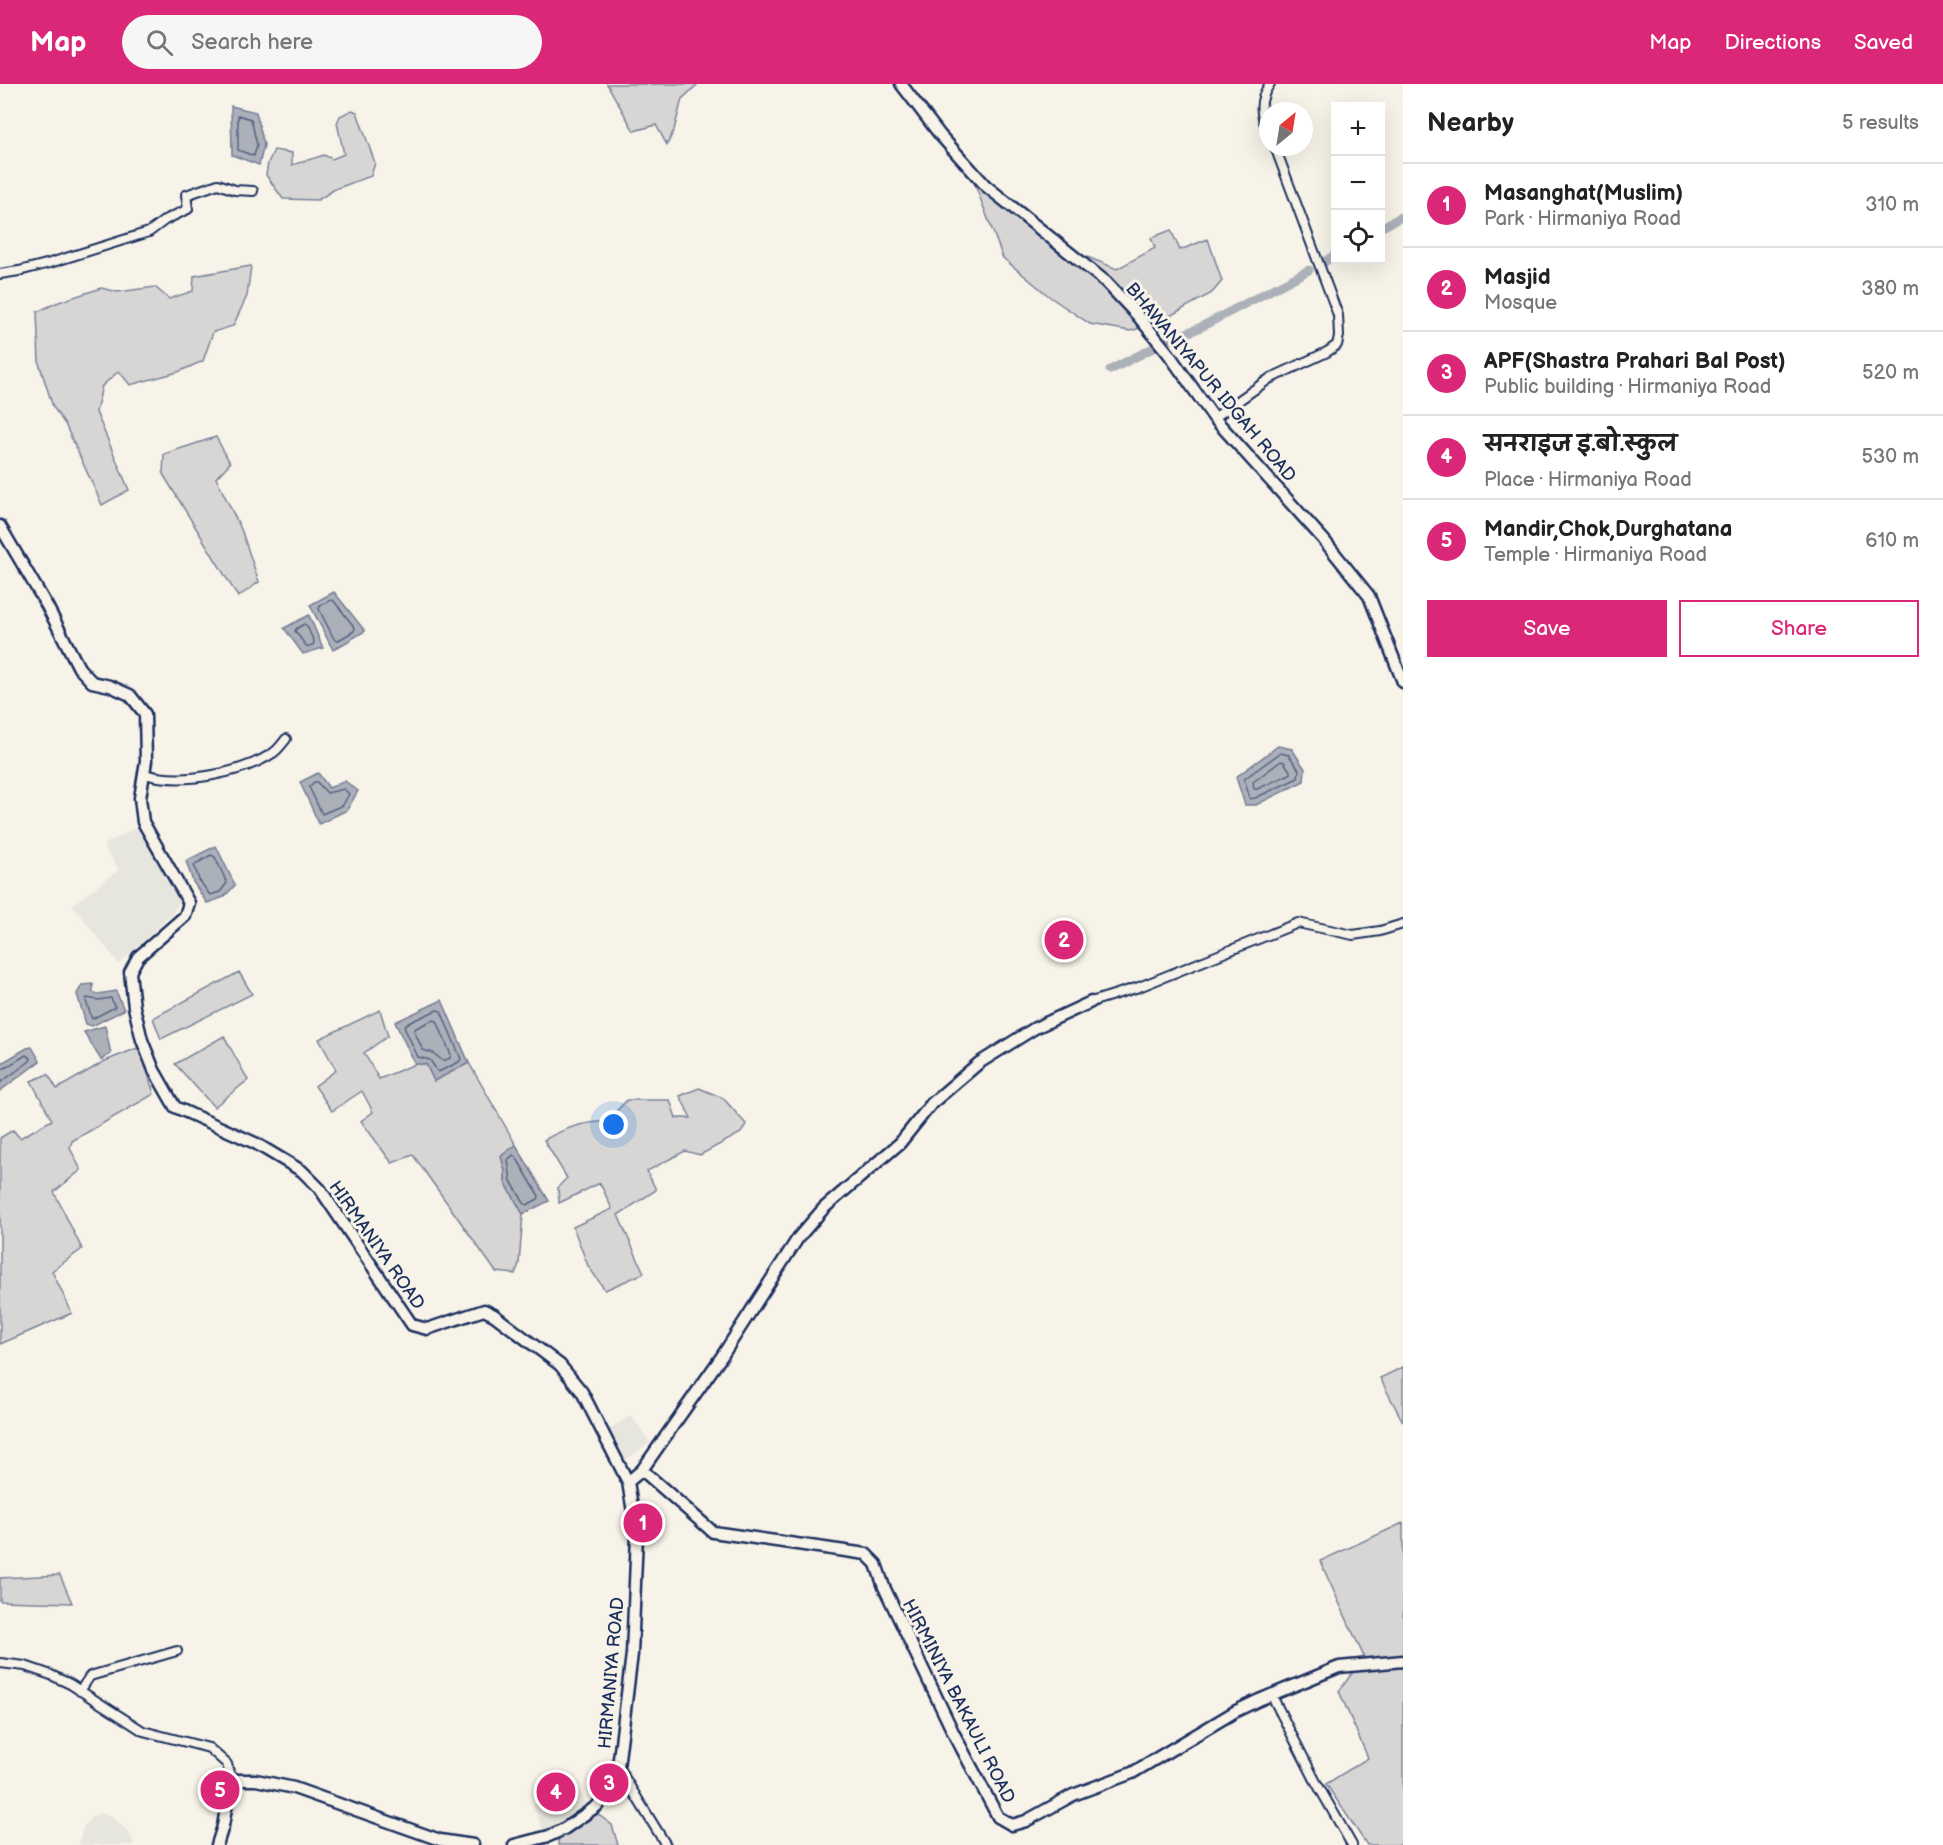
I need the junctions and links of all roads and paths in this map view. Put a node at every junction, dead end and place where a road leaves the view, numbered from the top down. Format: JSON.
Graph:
{"nodes":[{"id":1,"x":901,"y":84,"type":"edge"},
{"id":2,"x":1270,"y":84,"type":"edge"},
{"id":3,"x":1261,"y":102,"type":"edge"},
{"id":4,"x":1278,"y":156,"type":"edge"},
{"id":5,"x":253,"y":191,"type":"dead end"},
{"id":6,"x":0,"y":274,"type":"edge"},
{"id":7,"x":1215,"y":418,"type":"junction"},
{"id":8,"x":0,"y":526,"type":"edge"},
{"id":9,"x":1403,"y":681,"type":"edge"},
{"id":10,"x":285,"y":739,"type":"dead end"},
{"id":11,"x":145,"y":774,"type":"junction"},
{"id":12,"x":1403,"y":924,"type":"edge"},
{"id":13,"x":1091,"y":1002,"type":"joint"},
{"id":14,"x":642,"y":1470,"type":"junction"},
{"id":15,"x":628,"y":1482,"type":"junction"},
{"id":16,"x":177,"y":1652,"type":"dead end"},
{"id":17,"x":1403,"y":1661,"type":"edge"},
{"id":18,"x":0,"y":1662,"type":"edge"},
{"id":19,"x":80,"y":1690,"type":"junction"},
{"id":20,"x":1271,"y":1694,"type":"junction"},
{"id":21,"x":618,"y":1767,"type":"junction"},
{"id":22,"x":231,"y":1780,"type":"junction"},
{"id":23,"x":217,"y":1845,"type":"edge"},
{"id":24,"x":473,"y":1845,"type":"edge"},
{"id":25,"x":514,"y":1845,"type":"edge"},
{"id":26,"x":666,"y":1845,"type":"edge"},
{"id":27,"x":1352,"y":1845,"type":"edge"}],
"edges":[{"from":1,"to":7,"type":"street","name":"BHAWANIYAPUR IDGAH ROAD"},
{"from":2,"to":3,"type":"street"},
{"from":4,"to":7,"type":"street"},
{"from":5,"to":6,"type":"street"},
{"from":7,"to":9,"type":"street","name":"BHAWANIYAPUR IDGAH ROAD"},
{"from":8,"to":11,"type":"street","name":"HIRMANIYA ROAD"},
{"from":10,"to":11,"type":"street"},
{"from":11,"to":15,"type":"street","name":"HIRMANIYA ROAD"},
{"from":12,"to":13,"type":"street"},
{"from":13,"to":14,"type":"street"},
{"from":14,"to":15,"type":"street"},
{"from":14,"to":20,"type":"street","name":"HIRMINIYA BAKAULI ROAD"},
{"from":15,"to":21,"type":"street","name":"HIRMANIYA ROAD"},
{"from":16,"to":19,"type":"street"},
{"from":17,"to":20,"type":"street","name":"HIRMINIYA BAKAULI ROAD"},
{"from":18,"to":19,"type":"street"},
{"from":19,"to":22,"type":"street"},
{"from":20,"to":27,"type":"street"},
{"from":21,"to":25,"type":"street","name":"HIRMANIYA ROAD"},
{"from":21,"to":26,"type":"street"},
{"from":22,"to":23,"type":"street"},
{"from":22,"to":24,"type":"street"}]}
